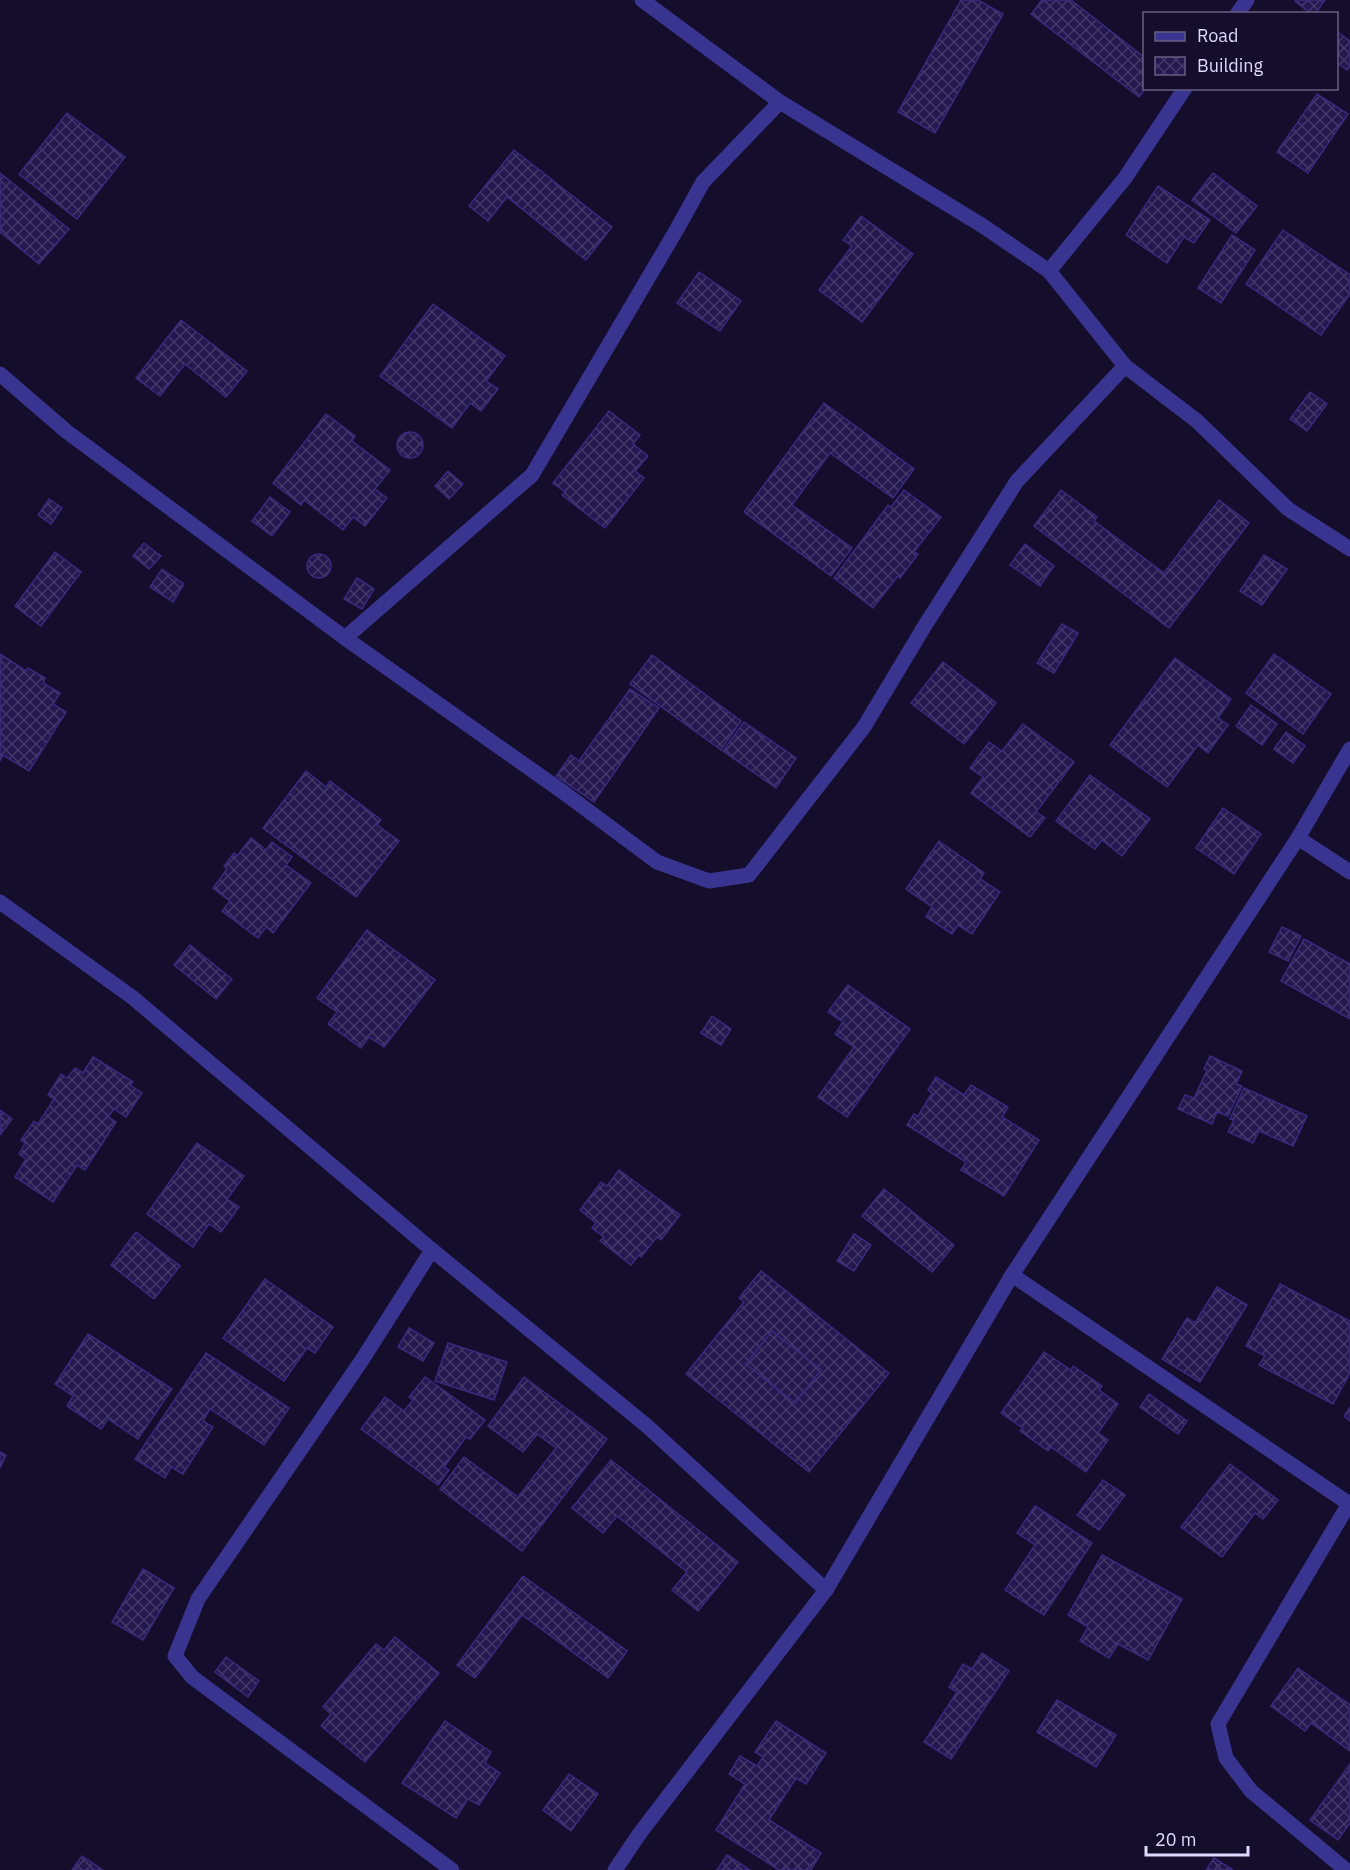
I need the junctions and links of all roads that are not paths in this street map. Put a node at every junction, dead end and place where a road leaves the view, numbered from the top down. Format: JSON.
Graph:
{"nodes":[{"id":1,"x":642,"y":0,"type":"edge"},
{"id":2,"x":1184,"y":90,"type":"edge"},
{"id":3,"x":780,"y":102,"type":"junction"},
{"id":4,"x":1049,"y":271,"type":"junction"},
{"id":5,"x":1125,"y":366,"type":"junction"},
{"id":6,"x":0,"y":374,"type":"edge"},
{"id":7,"x":1350,"y":549,"type":"edge"},
{"id":8,"x":345,"y":638,"type":"junction"},
{"id":9,"x":1350,"y":749,"type":"edge"},
{"id":10,"x":1298,"y":838,"type":"junction"},
{"id":11,"x":1350,"y":872,"type":"edge"},
{"id":12,"x":0,"y":902,"type":"edge"},
{"id":13,"x":432,"y":1250,"type":"junction"},
{"id":14,"x":1012,"y":1275,"type":"junction"},
{"id":15,"x":1349,"y":1503,"type":"edge"},
{"id":16,"x":826,"y":1590,"type":"junction"},
{"id":17,"x":452,"y":1870,"type":"edge"},
{"id":18,"x":615,"y":1870,"type":"edge"},
{"id":19,"x":1346,"y":1870,"type":"edge"}],
"edges":[{"from":1,"to":3,"type":"street"},
{"from":2,"to":4,"type":"street"},
{"from":3,"to":4,"type":"street"},
{"from":3,"to":8,"type":"street"},
{"from":4,"to":5,"type":"street"},
{"from":5,"to":7,"type":"street"},
{"from":5,"to":8,"type":"street"},
{"from":6,"to":8,"type":"street"},
{"from":9,"to":10,"type":"street"},
{"from":10,"to":11,"type":"street"},
{"from":10,"to":14,"type":"street"},
{"from":12,"to":13,"type":"street"},
{"from":13,"to":16,"type":"street"},
{"from":13,"to":17,"type":"street"},
{"from":14,"to":15,"type":"street"},
{"from":14,"to":16,"type":"street"},
{"from":15,"to":19,"type":"street"},
{"from":16,"to":18,"type":"street"}]}
